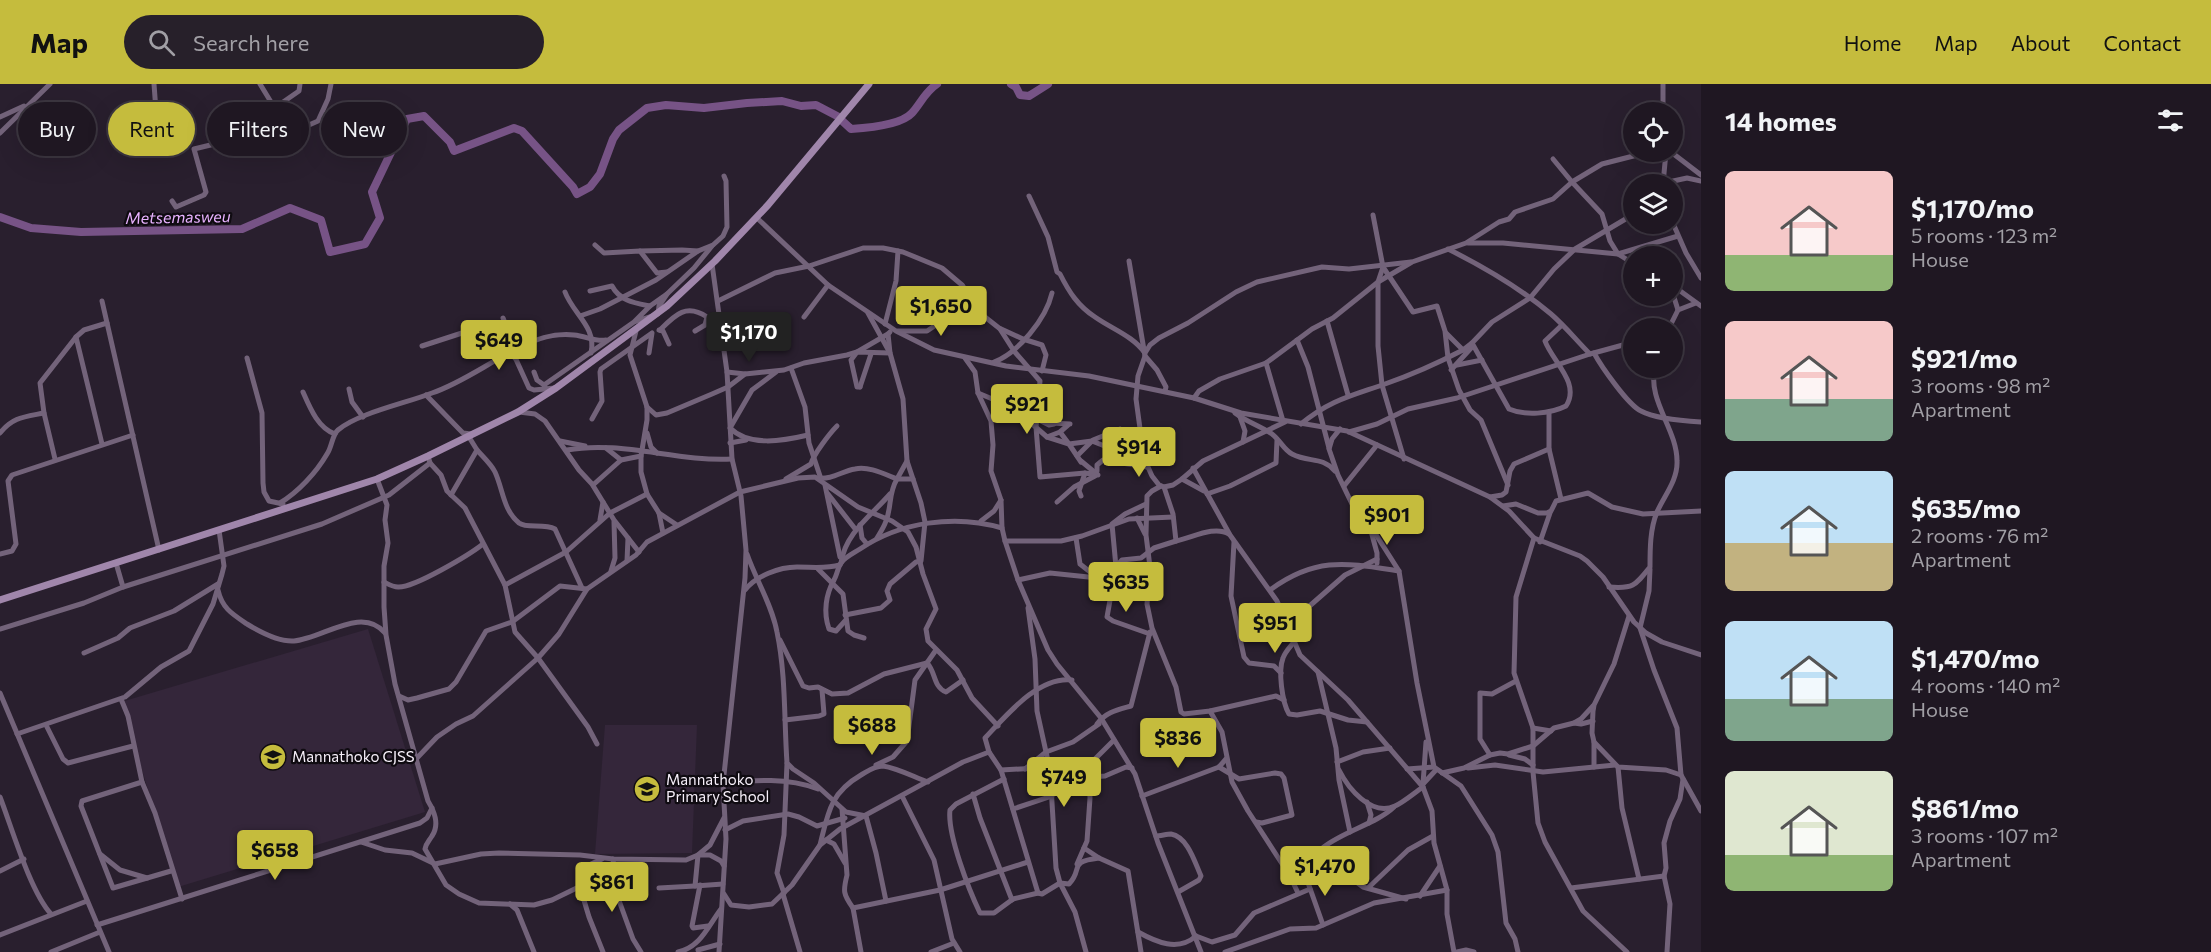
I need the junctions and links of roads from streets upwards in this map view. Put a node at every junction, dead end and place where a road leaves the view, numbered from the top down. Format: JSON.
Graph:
{"nodes":[{"id":1,"x":50,"y":84,"type":"edge"},
{"id":2,"x":154,"y":84,"type":"edge"},
{"id":3,"x":260,"y":84,"type":"edge"},
{"id":4,"x":300,"y":84,"type":"edge"},
{"id":5,"x":331,"y":84,"type":"edge"},
{"id":6,"x":869,"y":84,"type":"edge"},
{"id":7,"x":1663,"y":84,"type":"edge"},
{"id":8,"x":31,"y":102,"type":"edge"},
{"id":9,"x":155,"y":102,"type":"edge"},
{"id":10,"x":271,"y":102,"type":"edge"},
{"id":11,"x":282,"y":102,"type":"edge"},
{"id":12,"x":1663,"y":102,"type":"edge"},
{"id":13,"x":18,"y":109,"type":"edge"},
{"id":14,"x":18,"y":115,"type":"edge"},
{"id":15,"x":0,"y":117,"type":"edge"},
{"id":16,"x":309,"y":124,"type":"edge"},
{"id":17,"x":0,"y":133,"type":"edge"},
{"id":18,"x":207,"y":145,"type":"edge"},
{"id":19,"x":1553,"y":159,"type":"dead end"},
{"id":20,"x":1623,"y":159,"type":"edge"},
{"id":21,"x":1683,"y":161,"type":"edge"},
{"id":22,"x":1701,"y":175,"type":"edge"},
{"id":23,"x":724,"y":176,"type":"dead end"},
{"id":24,"x":1683,"y":179,"type":"edge"},
{"id":25,"x":1701,"y":181,"type":"edge"},
{"id":26,"x":1572,"y":182,"type":"junction"},
{"id":27,"x":1029,"y":196,"type":"dead end"},
{"id":28,"x":172,"y":201,"type":"dead end"},
{"id":29,"x":1372,"y":215,"type":"dead end"},
{"id":30,"x":757,"y":218,"type":"junction"},
{"id":31,"x":1623,"y":220,"type":"edge"},
{"id":32,"x":1608,"y":228,"type":"junction"},
{"id":33,"x":1678,"y":236,"type":"joint"},
{"id":34,"x":1466,"y":243,"type":"junction"},
{"id":35,"x":595,"y":245,"type":"dead end"},
{"id":36,"x":713,"y":245,"type":"junction"},
{"id":37,"x":1448,"y":249,"type":"junction"},
{"id":38,"x":1575,"y":249,"type":"junction"},
{"id":39,"x":640,"y":251,"type":"junction"},
{"id":40,"x":698,"y":251,"type":"junction"},
{"id":41,"x":898,"y":251,"type":"junction"},
{"id":42,"x":1618,"y":254,"type":"junction"},
{"id":43,"x":1623,"y":257,"type":"edge"},
{"id":44,"x":1129,"y":261,"type":"dead end"},
{"id":45,"x":1412,"y":262,"type":"junction"},
{"id":46,"x":712,"y":264,"type":"junction"},
{"id":47,"x":809,"y":266,"type":"junction"},
{"id":48,"x":1383,"y":266,"type":"junction"},
{"id":49,"x":669,"y":271,"type":"junction"},
{"id":50,"x":1390,"y":275,"type":"junction"},
{"id":51,"x":1701,"y":278,"type":"edge"},
{"id":52,"x":1378,"y":282,"type":"junction"},
{"id":53,"x":828,"y":285,"type":"junction"},
{"id":54,"x":962,"y":285,"type":"junction"},
{"id":55,"x":590,"y":291,"type":"dead end"},
{"id":56,"x":565,"y":292,"type":"dead end"},
{"id":57,"x":1052,"y":293,"type":"dead end"},
{"id":58,"x":1683,"y":293,"type":"edge"},
{"id":59,"x":667,"y":294,"type":"junction"},
{"id":60,"x":622,"y":298,"type":"junction"},
{"id":61,"x":1530,"y":298,"type":"junction"},
{"id":62,"x":102,"y":301,"type":"dead end"},
{"id":63,"x":718,"y":301,"type":"junction"},
{"id":64,"x":1698,"y":304,"type":"edge"},
{"id":65,"x":978,"y":305,"type":"junction"},
{"id":66,"x":650,"y":306,"type":"junction"},
{"id":67,"x":1677,"y":306,"type":"edge"},
{"id":68,"x":1678,"y":310,"type":"junction"},
{"id":69,"x":866,"y":311,"type":"junction"},
{"id":70,"x":658,"y":314,"type":"junction"},
{"id":71,"x":951,"y":315,"type":"junction"},
{"id":72,"x":580,"y":316,"type":"junction"},
{"id":73,"x":804,"y":317,"type":"dead end"},
{"id":74,"x":503,"y":318,"type":"dead end"},
{"id":75,"x":1674,"y":318,"type":"edge"},
{"id":76,"x":1327,"y":321,"type":"junction"},
{"id":77,"x":634,"y":322,"type":"junction"},
{"id":78,"x":107,"y":323,"type":"junction"},
{"id":79,"x":885,"y":324,"type":"junction"},
{"id":80,"x":1562,"y":325,"type":"junction"},
{"id":81,"x":505,"y":326,"type":"junction"},
{"id":82,"x":999,"y":328,"type":"junction"},
{"id":83,"x":660,"y":330,"type":"junction"},
{"id":84,"x":636,"y":331,"type":"junction"},
{"id":85,"x":895,"y":331,"type":"junction"},
{"id":86,"x":1445,"y":331,"type":"junction"},
{"id":87,"x":695,"y":332,"type":"dead end"},
{"id":88,"x":652,"y":333,"type":"junction"},
{"id":89,"x":888,"y":334,"type":"junction"},
{"id":90,"x":76,"y":337,"type":"junction"},
{"id":91,"x":881,"y":338,"type":"junction"},
{"id":92,"x":591,"y":339,"type":"junction"},
{"id":93,"x":611,"y":339,"type":"junction"},
{"id":94,"x":1023,"y":339,"type":"junction"},
{"id":95,"x":1298,"y":340,"type":"junction"},
{"id":96,"x":669,"y":344,"type":"dead end"},
{"id":97,"x":1473,"y":344,"type":"junction"},
{"id":98,"x":1623,"y":345,"type":"edge"},
{"id":99,"x":422,"y":346,"type":"dead end"},
{"id":100,"x":630,"y":350,"type":"junction"},
{"id":101,"x":1463,"y":350,"type":"junction"},
{"id":102,"x":516,"y":351,"type":"junction"},
{"id":103,"x":1014,"y":351,"type":"junction"},
{"id":104,"x":857,"y":352,"type":"junction"},
{"id":105,"x":591,"y":353,"type":"junction"},
{"id":106,"x":649,"y":353,"type":"dead end"},
{"id":107,"x":1592,"y":353,"type":"junction"},
{"id":108,"x":871,"y":354,"type":"junction"},
{"id":109,"x":890,"y":354,"type":"junction"},
{"id":110,"x":1145,"y":355,"type":"junction"},
{"id":111,"x":247,"y":358,"type":"dead end"},
{"id":112,"x":515,"y":358,"type":"junction"},
{"id":113,"x":965,"y":358,"type":"junction"},
{"id":114,"x":1448,"y":358,"type":"junction"},
{"id":115,"x":1482,"y":360,"type":"junction"},
{"id":116,"x":992,"y":363,"type":"junction"},
{"id":117,"x":1266,"y":363,"type":"junction"},
{"id":118,"x":1559,"y":364,"type":"junction"},
{"id":119,"x":791,"y":368,"type":"junction"},
{"id":120,"x":1453,"y":368,"type":"junction"},
{"id":121,"x":1029,"y":369,"type":"junction"},
{"id":122,"x":777,"y":371,"type":"junction"},
{"id":123,"x":1042,"y":371,"type":"junction"},
{"id":124,"x":534,"y":372,"type":"dead end"},
{"id":125,"x":727,"y":372,"type":"junction"},
{"id":126,"x":745,"y":374,"type":"junction"},
{"id":127,"x":1654,"y":378,"type":"edge"},
{"id":128,"x":1382,"y":385,"type":"junction"},
{"id":129,"x":1495,"y":386,"type":"junction"},
{"id":130,"x":545,"y":387,"type":"junction"},
{"id":131,"x":728,"y":387,"type":"junction"},
{"id":132,"x":1136,"y":387,"type":"junction"},
{"id":133,"x":556,"y":388,"type":"junction"},
{"id":134,"x":350,"y":389,"type":"dead end"},
{"id":135,"x":1165,"y":391,"type":"junction"},
{"id":136,"x":303,"y":392,"type":"dead end"},
{"id":137,"x":978,"y":393,"type":"junction"},
{"id":138,"x":1461,"y":393,"type":"junction"},
{"id":139,"x":1348,"y":395,"type":"junction"},
{"id":140,"x":426,"y":396,"type":"junction"},
{"id":141,"x":1194,"y":398,"type":"junction"},
{"id":142,"x":647,"y":408,"type":"junction"},
{"id":143,"x":1318,"y":409,"type":"junction"},
{"id":144,"x":44,"y":412,"type":"junction"},
{"id":145,"x":518,"y":412,"type":"junction"},
{"id":146,"x":1045,"y":412,"type":"dead end"},
{"id":147,"x":1234,"y":412,"type":"junction"},
{"id":148,"x":1549,"y":412,"type":"junction"},
{"id":149,"x":1391,"y":416,"type":"junction"},
{"id":150,"x":363,"y":417,"type":"junction"},
{"id":151,"x":1240,"y":417,"type":"junction"},
{"id":152,"x":1665,"y":417,"type":"junction"},
{"id":153,"x":592,"y":419,"type":"dead end"},
{"id":154,"x":1037,"y":419,"type":"junction"},
{"id":155,"x":1285,"y":421,"type":"junction"},
{"id":156,"x":1700,"y":423,"type":"edge"},
{"id":157,"x":1054,"y":424,"type":"junction"},
{"id":158,"x":1301,"y":424,"type":"junction"},
{"id":159,"x":837,"y":426,"type":"dead end"},
{"id":160,"x":1322,"y":426,"type":"junction"},
{"id":161,"x":1036,"y":427,"type":"junction"},
{"id":162,"x":730,"y":428,"type":"junction"},
{"id":163,"x":1120,"y":429,"type":"dead end"},
{"id":164,"x":1340,"y":429,"type":"junction"},
{"id":165,"x":646,"y":430,"type":"junction"},
{"id":166,"x":1245,"y":431,"type":"junction"},
{"id":167,"x":1265,"y":431,"type":"junction"},
{"id":168,"x":1059,"y":432,"type":"junction"},
{"id":169,"x":1349,"y":432,"type":"junction"},
{"id":170,"x":0,"y":433,"type":"edge"},
{"id":171,"x":335,"y":434,"type":"junction"},
{"id":172,"x":134,"y":435,"type":"junction"},
{"id":173,"x":807,"y":435,"type":"junction"},
{"id":174,"x":471,"y":436,"type":"junction"},
{"id":175,"x":1047,"y":437,"type":"junction"},
{"id":176,"x":1251,"y":438,"type":"junction"},
{"id":177,"x":1277,"y":439,"type":"junction"},
{"id":178,"x":746,"y":440,"type":"junction"},
{"id":179,"x":560,"y":441,"type":"junction"},
{"id":180,"x":1092,"y":441,"type":"junction"},
{"id":181,"x":1243,"y":442,"type":"junction"},
{"id":182,"x":730,"y":443,"type":"junction"},
{"id":183,"x":102,"y":444,"type":"junction"},
{"id":184,"x":1069,"y":444,"type":"junction"},
{"id":185,"x":1377,"y":445,"type":"junction"},
{"id":186,"x":587,"y":446,"type":"junction"},
{"id":187,"x":604,"y":447,"type":"junction"},
{"id":188,"x":1107,"y":447,"type":"dead end"},
{"id":189,"x":1329,"y":449,"type":"junction"},
{"id":190,"x":1549,"y":449,"type":"junction"},
{"id":191,"x":477,"y":450,"type":"junction"},
{"id":192,"x":567,"y":450,"type":"junction"},
{"id":193,"x":641,"y":454,"type":"junction"},
{"id":194,"x":658,"y":454,"type":"junction"},
{"id":195,"x":812,"y":458,"type":"junction"},
{"id":196,"x":1079,"y":458,"type":"junction"},
{"id":197,"x":55,"y":459,"type":"junction"},
{"id":198,"x":732,"y":459,"type":"junction"},
{"id":199,"x":1404,"y":459,"type":"junction"},
{"id":200,"x":429,"y":460,"type":"junction"},
{"id":201,"x":621,"y":460,"type":"junction"},
{"id":202,"x":907,"y":461,"type":"junction"},
{"id":203,"x":1147,"y":467,"type":"junction"},
{"id":204,"x":1193,"y":468,"type":"junction"},
{"id":205,"x":1085,"y":473,"type":"junction"},
{"id":206,"x":1096,"y":474,"type":"junction"},
{"id":207,"x":1338,"y":475,"type":"junction"},
{"id":208,"x":377,"y":479,"type":"junction"},
{"id":209,"x":819,"y":479,"type":"junction"},
{"id":210,"x":897,"y":479,"type":"junction"},
{"id":211,"x":913,"y":479,"type":"junction"},
{"id":212,"x":1182,"y":479,"type":"junction"},
{"id":213,"x":782,"y":481,"type":"junction"},
{"id":214,"x":1082,"y":483,"type":"junction"},
{"id":215,"x":593,"y":485,"type":"junction"},
{"id":216,"x":825,"y":485,"type":"junction"},
{"id":217,"x":1508,"y":485,"type":"junction"},
{"id":218,"x":1344,"y":486,"type":"junction"},
{"id":219,"x":1163,"y":487,"type":"junction"},
{"id":220,"x":740,"y":492,"type":"junction"},
{"id":221,"x":826,"y":492,"type":"junction"},
{"id":222,"x":1206,"y":493,"type":"junction"},
{"id":223,"x":647,"y":494,"type":"junction"},
{"id":224,"x":890,"y":494,"type":"junction"},
{"id":225,"x":451,"y":495,"type":"junction"},
{"id":226,"x":1081,"y":496,"type":"dead end"},
{"id":227,"x":384,"y":497,"type":"junction"},
{"id":228,"x":1490,"y":497,"type":"junction"},
{"id":229,"x":1561,"y":499,"type":"junction"},
{"id":230,"x":1001,"y":500,"type":"junction"},
{"id":231,"x":603,"y":502,"type":"junction"},
{"id":232,"x":1057,"y":502,"type":"dead end"},
{"id":233,"x":280,"y":503,"type":"junction"},
{"id":234,"x":1146,"y":504,"type":"junction"},
{"id":235,"x":291,"y":506,"type":"junction"},
{"id":236,"x":1503,"y":506,"type":"junction"},
{"id":237,"x":1701,"y":511,"type":"edge"},
{"id":238,"x":871,"y":512,"type":"junction"},
{"id":239,"x":610,"y":513,"type":"junction"},
{"id":240,"x":659,"y":513,"type":"junction"},
{"id":241,"x":1550,"y":513,"type":"junction"},
{"id":242,"x":1656,"y":513,"type":"junction"},
{"id":243,"x":1173,"y":517,"type":"junction"},
{"id":244,"x":1137,"y":518,"type":"junction"},
{"id":245,"x":1146,"y":518,"type":"junction"},
{"id":246,"x":887,"y":519,"type":"junction"},
{"id":247,"x":600,"y":520,"type":"junction"},
{"id":248,"x":614,"y":520,"type":"junction"},
{"id":249,"x":981,"y":522,"type":"junction"},
{"id":250,"x":1113,"y":524,"type":"junction"},
{"id":251,"x":677,"y":525,"type":"junction"},
{"id":252,"x":925,"y":525,"type":"junction"},
{"id":253,"x":1370,"y":526,"type":"junction"},
{"id":254,"x":858,"y":528,"type":"junction"},
{"id":255,"x":903,"y":528,"type":"junction"},
{"id":256,"x":1002,"y":528,"type":"junction"},
{"id":257,"x":219,"y":530,"type":"junction"},
{"id":258,"x":663,"y":533,"type":"junction"},
{"id":259,"x":1146,"y":535,"type":"junction"},
{"id":260,"x":1232,"y":537,"type":"junction"},
{"id":261,"x":628,"y":538,"type":"junction"},
{"id":262,"x":1076,"y":538,"type":"junction"},
{"id":263,"x":1534,"y":538,"type":"junction"},
{"id":264,"x":876,"y":539,"type":"junction"},
{"id":265,"x":1005,"y":541,"type":"junction"},
{"id":266,"x":1176,"y":541,"type":"junction"},
{"id":267,"x":1540,"y":542,"type":"junction"},
{"id":268,"x":483,"y":544,"type":"junction"},
{"id":269,"x":867,"y":544,"type":"junction"},
{"id":270,"x":159,"y":550,"type":"junction"},
{"id":271,"x":746,"y":550,"type":"junction"},
{"id":272,"x":566,"y":552,"type":"junction"},
{"id":273,"x":639,"y":552,"type":"junction"},
{"id":274,"x":1148,"y":553,"type":"junction"},
{"id":275,"x":0,"y":554,"type":"edge"},
{"id":276,"x":222,"y":556,"type":"junction"},
{"id":277,"x":1377,"y":559,"type":"junction"},
{"id":278,"x":627,"y":561,"type":"junction"},
{"id":279,"x":921,"y":561,"type":"junction"},
{"id":280,"x":1249,"y":561,"type":"junction"},
{"id":281,"x":116,"y":563,"type":"junction"},
{"id":282,"x":841,"y":564,"type":"junction"},
{"id":283,"x":1080,"y":564,"type":"junction"},
{"id":284,"x":1234,"y":565,"type":"junction"},
{"id":285,"x":1364,"y":566,"type":"junction"},
{"id":286,"x":1116,"y":567,"type":"junction"},
{"id":287,"x":1376,"y":567,"type":"junction"},
{"id":288,"x":1650,"y":567,"type":"junction"},
{"id":289,"x":818,"y":569,"type":"junction"},
{"id":290,"x":611,"y":571,"type":"junction"},
{"id":291,"x":1399,"y":571,"type":"junction"},
{"id":292,"x":1071,"y":574,"type":"junction"},
{"id":293,"x":1096,"y":577,"type":"junction"},
{"id":294,"x":756,"y":578,"type":"junction"},
{"id":295,"x":1018,"y":580,"type":"junction"},
{"id":296,"x":384,"y":582,"type":"junction"},
{"id":297,"x":832,"y":582,"type":"junction"},
{"id":298,"x":505,"y":585,"type":"junction"},
{"id":299,"x":218,"y":586,"type":"junction"},
{"id":300,"x":1113,"y":586,"type":"junction"},
{"id":301,"x":123,"y":587,"type":"junction"},
{"id":302,"x":1609,"y":587,"type":"junction"},
{"id":303,"x":584,"y":589,"type":"junction"},
{"id":304,"x":1270,"y":590,"type":"junction"},
{"id":305,"x":744,"y":591,"type":"junction"},
{"id":306,"x":1147,"y":598,"type":"junction"},
{"id":307,"x":0,"y":600,"type":"edge"},
{"id":308,"x":1028,"y":602,"type":"junction"},
{"id":309,"x":1305,"y":610,"type":"junction"},
{"id":310,"x":1629,"y":616,"type":"junction"},
{"id":311,"x":845,"y":618,"type":"junction"},
{"id":312,"x":1286,"y":621,"type":"junction"},
{"id":313,"x":512,"y":622,"type":"junction"},
{"id":314,"x":1640,"y":628,"type":"junction"},
{"id":315,"x":0,"y":629,"type":"edge"},
{"id":316,"x":1290,"y":630,"type":"junction"},
{"id":317,"x":1151,"y":631,"type":"junction"},
{"id":318,"x":386,"y":634,"type":"junction"},
{"id":319,"x":778,"y":635,"type":"junction"},
{"id":320,"x":864,"y":638,"type":"dead end"},
{"id":321,"x":1294,"y":642,"type":"junction"},
{"id":322,"x":936,"y":650,"type":"junction"},
{"id":323,"x":84,"y":653,"type":"dead end"},
{"id":324,"x":1701,"y":655,"type":"edge"},
{"id":325,"x":538,"y":658,"type":"junction"},
{"id":326,"x":1282,"y":662,"type":"junction"},
{"id":327,"x":927,"y":663,"type":"junction"},
{"id":328,"x":1274,"y":666,"type":"junction"},
{"id":329,"x":1318,"y":671,"type":"junction"},
{"id":330,"x":1281,"y":673,"type":"junction"},
{"id":331,"x":963,"y":680,"type":"junction"},
{"id":332,"x":1072,"y":680,"type":"junction"},
{"id":333,"x":1516,"y":681,"type":"junction"},
{"id":334,"x":1282,"y":688,"type":"junction"},
{"id":335,"x":822,"y":690,"type":"junction"},
{"id":336,"x":1036,"y":691,"type":"junction"},
{"id":337,"x":0,"y":693,"type":"edge"},
{"id":338,"x":399,"y":696,"type":"junction"},
{"id":339,"x":1276,"y":696,"type":"junction"},
{"id":340,"x":121,"y":699,"type":"junction"},
{"id":341,"x":1284,"y":700,"type":"junction"},
{"id":342,"x":1326,"y":705,"type":"junction"},
{"id":343,"x":1594,"y":705,"type":"junction"},
{"id":344,"x":1210,"y":711,"type":"junction"},
{"id":345,"x":1320,"y":711,"type":"junction"},
{"id":346,"x":1328,"y":713,"type":"junction"},
{"id":347,"x":785,"y":720,"type":"junction"},
{"id":348,"x":1103,"y":721,"type":"junction"},
{"id":349,"x":1593,"y":721,"type":"junction"},
{"id":350,"x":1367,"y":722,"type":"junction"},
{"id":351,"x":1574,"y":723,"type":"junction"},
{"id":352,"x":46,"y":725,"type":"junction"},
{"id":353,"x":1426,"y":725,"type":"junction"},
{"id":354,"x":998,"y":726,"type":"junction"},
{"id":355,"x":1533,"y":728,"type":"junction"},
{"id":356,"x":1551,"y":731,"type":"junction"},
{"id":357,"x":17,"y":734,"type":"junction"},
{"id":358,"x":1114,"y":740,"type":"junction"},
{"id":359,"x":1594,"y":742,"type":"junction"},
{"id":360,"x":597,"y":744,"type":"dead end"},
{"id":361,"x":133,"y":746,"type":"junction"},
{"id":362,"x":1533,"y":746,"type":"junction"},
{"id":363,"x":1390,"y":748,"type":"junction"},
{"id":364,"x":989,"y":752,"type":"junction"},
{"id":365,"x":1046,"y":752,"type":"junction"},
{"id":366,"x":1508,"y":754,"type":"junction"},
{"id":367,"x":1490,"y":755,"type":"junction"},
{"id":368,"x":417,"y":758,"type":"junction"},
{"id":369,"x":1226,"y":759,"type":"junction"},
{"id":370,"x":787,"y":763,"type":"junction"},
{"id":371,"x":1533,"y":765,"type":"junction"},
{"id":372,"x":1338,"y":766,"type":"junction"},
{"id":373,"x":1616,"y":766,"type":"junction"},
{"id":374,"x":1219,"y":767,"type":"junction"},
{"id":375,"x":1423,"y":767,"type":"junction"},
{"id":376,"x":1594,"y":767,"type":"junction"},
{"id":377,"x":872,"y":768,"type":"junction"},
{"id":378,"x":1132,"y":768,"type":"junction"},
{"id":379,"x":1464,"y":768,"type":"junction"},
{"id":380,"x":1025,"y":769,"type":"junction"},
{"id":381,"x":1407,"y":769,"type":"junction"},
{"id":382,"x":1001,"y":770,"type":"junction"},
{"id":383,"x":1437,"y":770,"type":"junction"},
{"id":384,"x":1229,"y":772,"type":"junction"},
{"id":385,"x":1533,"y":772,"type":"junction"},
{"id":386,"x":1089,"y":776,"type":"junction"},
{"id":387,"x":1682,"y":777,"type":"junction"},
{"id":388,"x":1050,"y":778,"type":"junction"},
{"id":389,"x":1004,"y":779,"type":"junction"},
{"id":390,"x":785,"y":780,"type":"junction"},
{"id":391,"x":142,"y":782,"type":"junction"},
{"id":392,"x":928,"y":782,"type":"junction"},
{"id":393,"x":723,"y":784,"type":"junction"},
{"id":394,"x":1422,"y":785,"type":"junction"},
{"id":395,"x":822,"y":790,"type":"junction"},
{"id":396,"x":1692,"y":793,"type":"junction"},
{"id":397,"x":974,"y":794,"type":"junction"},
{"id":398,"x":902,"y":796,"type":"junction"},
{"id":399,"x":1052,"y":796,"type":"junction"},
{"id":400,"x":1142,"y":796,"type":"junction"},
{"id":401,"x":0,"y":797,"type":"edge"},
{"id":402,"x":834,"y":799,"type":"junction"},
{"id":403,"x":1680,"y":799,"type":"junction"},
{"id":404,"x":1367,"y":802,"type":"junction"},
{"id":405,"x":1394,"y":807,"type":"junction"},
{"id":406,"x":432,"y":808,"type":"junction"},
{"id":407,"x":842,"y":809,"type":"junction"},
{"id":408,"x":1013,"y":809,"type":"junction"},
{"id":409,"x":1701,"y":811,"type":"edge"},
{"id":410,"x":784,"y":815,"type":"junction"},
{"id":411,"x":858,"y":816,"type":"junction"},
{"id":412,"x":866,"y":816,"type":"junction"},
{"id":413,"x":724,"y":818,"type":"junction"},
{"id":414,"x":844,"y":818,"type":"junction"},
{"id":415,"x":1256,"y":822,"type":"junction"},
{"id":416,"x":1369,"y":823,"type":"junction"},
{"id":417,"x":824,"y":825,"type":"junction"},
{"id":418,"x":844,"y":827,"type":"junction"},
{"id":419,"x":725,"y":830,"type":"junction"},
{"id":420,"x":1350,"y":832,"type":"junction"},
{"id":421,"x":1156,"y":836,"type":"junction"},
{"id":422,"x":1433,"y":836,"type":"junction"},
{"id":423,"x":826,"y":840,"type":"junction"},
{"id":424,"x":361,"y":842,"type":"junction"},
{"id":425,"x":820,"y":845,"type":"junction"},
{"id":426,"x":1084,"y":848,"type":"junction"},
{"id":427,"x":99,"y":853,"type":"junction"},
{"id":428,"x":698,"y":855,"type":"junction"},
{"id":429,"x":1099,"y":858,"type":"junction"},
{"id":430,"x":24,"y":859,"type":"junction"},
{"id":431,"x":602,"y":859,"type":"junction"},
{"id":432,"x":613,"y":859,"type":"junction"},
{"id":433,"x":1028,"y":862,"type":"junction"},
{"id":434,"x":435,"y":864,"type":"junction"},
{"id":435,"x":1077,"y":864,"type":"junction"},
{"id":436,"x":1440,"y":866,"type":"junction"},
{"id":437,"x":847,"y":867,"type":"junction"},
{"id":438,"x":725,"y":868,"type":"junction"},
{"id":439,"x":0,"y":871,"type":"edge"},
{"id":440,"x":171,"y":871,"type":"junction"},
{"id":441,"x":1000,"y":871,"type":"junction"},
{"id":442,"x":1290,"y":876,"type":"junction"},
{"id":443,"x":1664,"y":876,"type":"junction"},
{"id":444,"x":1306,"y":877,"type":"junction"},
{"id":445,"x":148,"y":878,"type":"junction"},
{"id":446,"x":1640,"y":879,"type":"junction"},
{"id":447,"x":968,"y":882,"type":"junction"},
{"id":448,"x":1060,"y":883,"type":"junction"},
{"id":449,"x":698,"y":886,"type":"junction"},
{"id":450,"x":580,"y":887,"type":"junction"},
{"id":451,"x":723,"y":887,"type":"junction"},
{"id":452,"x":659,"y":888,"type":"dead end"},
{"id":453,"x":1368,"y":888,"type":"junction"},
{"id":454,"x":1571,"y":888,"type":"junction"},
{"id":455,"x":1310,"y":889,"type":"junction"},
{"id":456,"x":940,"y":890,"type":"junction"},
{"id":457,"x":1447,"y":890,"type":"junction"},
{"id":458,"x":1178,"y":892,"type":"junction"},
{"id":459,"x":784,"y":893,"type":"junction"},
{"id":460,"x":1038,"y":893,"type":"junction"},
{"id":461,"x":1298,"y":893,"type":"junction"},
{"id":462,"x":1420,"y":896,"type":"junction"},
{"id":463,"x":182,"y":899,"type":"junction"},
{"id":464,"x":1406,"y":899,"type":"junction"},
{"id":465,"x":1012,"y":900,"type":"junction"},
{"id":466,"x":87,"y":901,"type":"junction"},
{"id":467,"x":885,"y":901,"type":"junction"},
{"id":468,"x":508,"y":903,"type":"junction"},
{"id":469,"x":731,"y":905,"type":"junction"},
{"id":470,"x":722,"y":908,"type":"junction"},
{"id":471,"x":853,"y":908,"type":"junction"},
{"id":472,"x":51,"y":914,"type":"junction"},
{"id":473,"x":97,"y":925,"type":"junction"},
{"id":474,"x":1323,"y":925,"type":"junction"},
{"id":475,"x":708,"y":926,"type":"junction"},
{"id":476,"x":100,"y":932,"type":"junction"},
{"id":477,"x":1137,"y":932,"type":"junction"},
{"id":478,"x":0,"y":935,"type":"edge"},
{"id":479,"x":1196,"y":936,"type":"junction"},
{"id":480,"x":954,"y":943,"type":"junction"},
{"id":481,"x":720,"y":944,"type":"junction"},
{"id":482,"x":698,"y":948,"type":"edge"},
{"id":483,"x":51,"y":952,"type":"edge"},
{"id":484,"x":109,"y":952,"type":"edge"},
{"id":485,"x":534,"y":952,"type":"edge"},
{"id":486,"x":603,"y":952,"type":"edge"},
{"id":487,"x":641,"y":952,"type":"edge"},
{"id":488,"x":678,"y":952,"type":"edge"},
{"id":489,"x":719,"y":952,"type":"edge"},
{"id":490,"x":800,"y":952,"type":"edge"},
{"id":491,"x":861,"y":952,"type":"edge"},
{"id":492,"x":931,"y":952,"type":"edge"},
{"id":493,"x":960,"y":952,"type":"edge"},
{"id":494,"x":1086,"y":952,"type":"edge"},
{"id":495,"x":1141,"y":952,"type":"edge"},
{"id":496,"x":1201,"y":952,"type":"edge"},
{"id":497,"x":1225,"y":952,"type":"edge"},
{"id":498,"x":1456,"y":952,"type":"edge"},
{"id":499,"x":1474,"y":952,"type":"edge"},
{"id":500,"x":1518,"y":952,"type":"edge"},
{"id":501,"x":1627,"y":952,"type":"edge"},
{"id":502,"x":1667,"y":952,"type":"edge"}],
"edges":[{"from":1,"to":8,"type":"street"},
{"from":2,"to":9,"type":"street"},
{"from":3,"to":10,"type":"street"},
{"from":4,"to":11,"type":"street"},
{"from":5,"to":16,"type":"street"},
{"from":6,"to":30,"type":"street"},
{"from":7,"to":12,"type":"street"},
{"from":13,"to":15,"type":"street"},
{"from":14,"to":17,"type":"street"},
{"from":18,"to":28,"type":"street"},
{"from":19,"to":26,"type":"street"},
{"from":20,"to":26,"type":"street"},
{"from":21,"to":22,"type":"street"},
{"from":23,"to":36,"type":"street"},
{"from":24,"to":25,"type":"street"},
{"from":26,"to":32,"type":"street"},
{"from":26,"to":34,"type":"street"},
{"from":27,"to":110,"type":"street"},
{"from":29,"to":48,"type":"street"},
{"from":30,"to":46,"type":"street"},
{"from":30,"to":47,"type":"street"},
{"from":31,"to":32,"type":"street"},
{"from":32,"to":38,"type":"street"},
{"from":32,"to":42,"type":"street"},
{"from":33,"to":42,"type":"street"},
{"from":33,"to":51,"type":"street"},
{"from":34,"to":37,"type":"street"},
{"from":34,"to":38,"type":"street"},
{"from":35,"to":39,"type":"street"},
{"from":36,"to":40,"type":"street"},
{"from":36,"to":59,"type":"street"},
{"from":37,"to":45,"type":"street"},
{"from":37,"to":61,"type":"street"},
{"from":38,"to":42,"type":"street"},
{"from":38,"to":61,"type":"street"},
{"from":39,"to":40,"type":"street"},
{"from":39,"to":49,"type":"street"},
{"from":40,"to":49,"type":"street"},
{"from":41,"to":47,"type":"street"},
{"from":41,"to":54,"type":"street"},
{"from":41,"to":79,"type":"street"},
{"from":42,"to":43,"type":"street"},
{"from":44,"to":110,"type":"street"},
{"from":45,"to":48,"type":"street"},
{"from":45,"to":50,"type":"street"},
{"from":46,"to":63,"type":"street"},
{"from":46,"to":70,"type":"street"},
{"from":47,"to":53,"type":"street"},
{"from":47,"to":63,"type":"street"},
{"from":48,"to":50,"type":"street"},
{"from":48,"to":52,"type":"street"},
{"from":48,"to":110,"type":"street"},
{"from":49,"to":60,"type":"street"},
{"from":50,"to":52,"type":"street"},
{"from":50,"to":86,"type":"street"},
{"from":52,"to":76,"type":"street"},
{"from":52,"to":128,"type":"street"},
{"from":53,"to":69,"type":"street"},
{"from":53,"to":73,"type":"street"},
{"from":54,"to":65,"type":"street"},
{"from":54,"to":71,"type":"street"},
{"from":55,"to":60,"type":"street"},
{"from":56,"to":72,"type":"street"},
{"from":57,"to":94,"type":"street"},
{"from":58,"to":64,"type":"street"},
{"from":59,"to":66,"type":"street"},
{"from":59,"to":70,"type":"street"},
{"from":60,"to":66,"type":"street"},
{"from":60,"to":72,"type":"street"},
{"from":61,"to":80,"type":"street"},
{"from":61,"to":97,"type":"street"},
{"from":62,"to":78,"type":"street"},
{"from":63,"to":125,"type":"street"},
{"from":64,"to":68,"type":"street"},
{"from":65,"to":71,"type":"street"},
{"from":65,"to":82,"type":"street"},
{"from":66,"to":77,"type":"street"},
{"from":67,"to":68,"type":"street"},
{"from":68,"to":75,"type":"street"},
{"from":69,"to":79,"type":"street"},
{"from":69,"to":91,"type":"street"},
{"from":70,"to":77,"type":"street"},
{"from":70,"to":84,"type":"street"},
{"from":71,"to":85,"type":"street"},
{"from":72,"to":92,"type":"street"},
{"from":74,"to":81,"type":"street"},
{"from":76,"to":95,"type":"street"},
{"from":76,"to":139,"type":"street"},
{"from":77,"to":93,"type":"street"},
{"from":78,"to":90,"type":"street"},
{"from":78,"to":172,"type":"street"},
{"from":79,"to":85,"type":"street"},
{"from":80,"to":107,"type":"street"},
{"from":80,"to":118,"type":"street"},
{"from":81,"to":99,"type":"street"},
{"from":81,"to":102,"type":"street"},
{"from":82,"to":94,"type":"street"},
{"from":82,"to":103,"type":"street"},
{"from":83,"to":87,"type":"street"},
{"from":83,"to":88,"type":"street"},
{"from":83,"to":96,"type":"street"},
{"from":84,"to":100,"type":"street"},
{"from":84,"to":133,"type":"street"},
{"from":85,"to":89,"type":"street"},
{"from":85,"to":113,"type":"street"},
{"from":86,"to":101,"type":"street"},
{"from":86,"to":114,"type":"street"},
{"from":88,"to":100,"type":"street"},
{"from":88,"to":106,"type":"street"},
{"from":89,"to":91,"type":"street"},
{"from":89,"to":109,"type":"street"},
{"from":90,"to":144,"type":"street"},
{"from":90,"to":183,"type":"street"},
{"from":91,"to":104,"type":"street"},
{"from":91,"to":109,"type":"street"},
{"from":92,"to":93,"type":"street"},
{"from":92,"to":102,"type":"street"},
{"from":92,"to":105,"type":"street"},
{"from":93,"to":105,"type":"street"},
{"from":94,"to":103,"type":"street"},
{"from":94,"to":123,"type":"street"},
{"from":95,"to":117,"type":"street"},
{"from":95,"to":143,"type":"street"},
{"from":97,"to":101,"type":"street"},
{"from":97,"to":115,"type":"street"},
{"from":97,"to":120,"type":"street"},
{"from":98,"to":107,"type":"street"},
{"from":100,"to":142,"type":"street"},
{"from":100,"to":153,"type":"street"},
{"from":101,"to":114,"type":"street"},
{"from":102,"to":112,"type":"street"},
{"from":103,"to":116,"type":"street"},
{"from":103,"to":121,"type":"street"},
{"from":104,"to":108,"type":"street"},
{"from":104,"to":108,"type":"street"},
{"from":104,"to":119,"type":"street"},
{"from":105,"to":130,"type":"street"},
{"from":107,"to":118,"type":"street"},
{"from":107,"to":152,"type":"street"},
{"from":108,"to":109,"type":"street"},
{"from":109,"to":202,"type":"street"},
{"from":110,"to":132,"type":"street"},
{"from":110,"to":135,"type":"street"},
{"from":111,"to":233,"type":"street"},
{"from":112,"to":130,"type":"street"},
{"from":112,"to":140,"type":"street"},
{"from":113,"to":116,"type":"street"},
{"from":113,"to":137,"type":"street"},
{"from":114,"to":120,"type":"street"},
{"from":114,"to":128,"type":"street"},
{"from":115,"to":120,"type":"street"},
{"from":115,"to":129,"type":"street"},
{"from":116,"to":121,"type":"street"},
{"from":117,"to":141,"type":"street"},
{"from":117,"to":155,"type":"street"},
{"from":118,"to":129,"type":"street"},
{"from":118,"to":148,"type":"street"},
{"from":119,"to":122,"type":"street"},
{"from":119,"to":173,"type":"street"},
{"from":120,"to":138,"type":"street"},
{"from":121,"to":123,"type":"street"},
{"from":121,"to":154,"type":"street"},
{"from":122,"to":126,"type":"street"},
{"from":122,"to":162,"type":"street"},
{"from":123,"to":132,"type":"street"},
{"from":124,"to":130,"type":"street"},
{"from":125,"to":126,"type":"street"},
{"from":125,"to":131,"type":"street"},
{"from":126,"to":131,"type":"street"},
{"from":127,"to":152,"type":"street"},
{"from":128,"to":139,"type":"street"},
{"from":128,"to":149,"type":"street"},
{"from":129,"to":138,"type":"street"},
{"from":129,"to":148,"type":"street"},
{"from":130,"to":133,"type":"street"},
{"from":131,"to":142,"type":"street"},
{"from":131,"to":162,"type":"street"},
{"from":132,"to":135,"type":"street"},
{"from":132,"to":203,"type":"street"},
{"from":133,"to":145,"type":"street"},
{"from":134,"to":150,"type":"street"},
{"from":135,"to":141,"type":"street"},
{"from":136,"to":171,"type":"street"},
{"from":137,"to":161,"type":"street"},
{"from":137,"to":230,"type":"street"},
{"from":138,"to":149,"type":"street"},
{"from":138,"to":217,"type":"street"},
{"from":139,"to":143,"type":"street"},
{"from":140,"to":150,"type":"street"},
{"from":140,"to":174,"type":"street"},
{"from":141,"to":147,"type":"street"},
{"from":142,"to":165,"type":"street"},
{"from":143,"to":158,"type":"street"},
{"from":143,"to":160,"type":"street"},
{"from":144,"to":170,"type":"street"},
{"from":144,"to":197,"type":"street"},
{"from":145,"to":174,"type":"street"},
{"from":145,"to":179,"type":"street"},
{"from":146,"to":157,"type":"street"},
{"from":147,"to":151,"type":"street"},
{"from":147,"to":155,"type":"street"},
{"from":148,"to":190,"type":"street"},
{"from":149,"to":169,"type":"street"},
{"from":149,"to":199,"type":"street"},
{"from":150,"to":171,"type":"street"},
{"from":151,"to":166,"type":"street"},
{"from":151,"to":167,"type":"street"},
{"from":152,"to":156,"type":"street"},
{"from":152,"to":242,"type":"street"},
{"from":154,"to":157,"type":"street"},
{"from":154,"to":161,"type":"street"},
{"from":155,"to":158,"type":"street"},
{"from":155,"to":167,"type":"street"},
{"from":157,"to":168,"type":"street"},
{"from":158,"to":160,"type":"street"},
{"from":159,"to":195,"type":"street"},
{"from":160,"to":164,"type":"street"},
{"from":160,"to":189,"type":"street"},
{"from":161,"to":175,"type":"street"},
{"from":161,"to":205,"type":"street"},
{"from":162,"to":178,"type":"street"},
{"from":162,"to":182,"type":"street"},
{"from":163,"to":180,"type":"street"},
{"from":164,"to":169,"type":"street"},
{"from":164,"to":189,"type":"street"},
{"from":165,"to":193,"type":"street"},
{"from":165,"to":194,"type":"street"},
{"from":166,"to":176,"type":"street"},
{"from":166,"to":181,"type":"street"},
{"from":167,"to":176,"type":"street"},
{"from":167,"to":177,"type":"street"},
{"from":168,"to":175,"type":"street"},
{"from":168,"to":184,"type":"street"},
{"from":169,"to":185,"type":"street"},
{"from":171,"to":233,"type":"street"},
{"from":172,"to":183,"type":"street"},
{"from":172,"to":270,"type":"street"},
{"from":173,"to":178,"type":"street"},
{"from":173,"to":195,"type":"street"},
{"from":174,"to":191,"type":"street"},
{"from":174,"to":200,"type":"street"},
{"from":175,"to":184,"type":"street"},
{"from":176,"to":181,"type":"street"},
{"from":177,"to":207,"type":"street"},
{"from":177,"to":222,"type":"street"},
{"from":178,"to":182,"type":"street"},
{"from":179,"to":186,"type":"street"},
{"from":179,"to":192,"type":"street"},
{"from":180,"to":184,"type":"street"},
{"from":180,"to":188,"type":"street"},
{"from":180,"to":196,"type":"street"},
{"from":181,"to":204,"type":"street"},
{"from":182,"to":198,"type":"street"},
{"from":183,"to":197,"type":"street"},
{"from":184,"to":196,"type":"street"},
{"from":185,"to":199,"type":"street"},
{"from":185,"to":218,"type":"street"},
{"from":186,"to":187,"type":"street"},
{"from":186,"to":192,"type":"street"},
{"from":187,"to":193,"type":"street"},
{"from":187,"to":201,"type":"street"},
{"from":189,"to":207,"type":"street"},
{"from":190,"to":217,"type":"street"},
{"from":190,"to":229,"type":"street"},
{"from":191,"to":225,"type":"street"},
{"from":191,"to":272,"type":"street"},
{"from":192,"to":215,"type":"street"},
{"from":193,"to":194,"type":"street"},
{"from":193,"to":201,"type":"street"},
{"from":193,"to":223,"type":"street"},
{"from":194,"to":198,"type":"street"},
{"from":195,"to":209,"type":"street"},
{"from":195,"to":213,"type":"street"},
{"from":196,"to":205,"type":"street"},
{"from":196,"to":206,"type":"street"},
{"from":197,"to":275,"type":"street"},
{"from":198,"to":220,"type":"street"},
{"from":199,"to":228,"type":"street"},
{"from":200,"to":208,"type":"street"},
{"from":200,"to":225,"type":"street"},
{"from":200,"to":227,"type":"street"},
{"from":201,"to":215,"type":"street"},
{"from":202,"to":210,"type":"street"},
{"from":202,"to":211,"type":"street"},
{"from":203,"to":206,"type":"street"},
{"from":203,"to":219,"type":"street"},
{"from":204,"to":212,"type":"street"},
{"from":204,"to":222,"type":"street"},
{"from":205,"to":206,"type":"street"},
{"from":205,"to":214,"type":"street"},
{"from":206,"to":214,"type":"street"},
{"from":207,"to":218,"type":"street"},
{"from":208,"to":227,"type":"street"},
{"from":208,"to":235,"type":"street"},
{"from":209,"to":210,"type":"street"},
{"from":209,"to":213,"type":"street"},
{"from":209,"to":216,"type":"street"},
{"from":210,"to":211,"type":"street"},
{"from":210,"to":224,"type":"street"},
{"from":211,"to":252,"type":"street"},
{"from":212,"to":219,"type":"street"},
{"from":212,"to":222,"type":"street"},
{"from":213,"to":220,"type":"street"},
{"from":214,"to":226,"type":"street"},
{"from":214,"to":232,"type":"street"},
{"from":215,"to":231,"type":"street"},
{"from":216,"to":221,"type":"street"},
{"from":216,"to":238,"type":"street"},
{"from":217,"to":228,"type":"street"},
{"from":218,"to":253,"type":"street"},
{"from":219,"to":234,"type":"street"},
{"from":219,"to":243,"type":"street"},
{"from":220,"to":251,"type":"street"},
{"from":220,"to":271,"type":"street"},
{"from":221,"to":254,"type":"street"},
{"from":221,"to":282,"type":"street"},
{"from":222,"to":260,"type":"street"},
{"from":223,"to":239,"type":"street"},
{"from":223,"to":240,"type":"street"},
{"from":224,"to":238,"type":"street"},
{"from":224,"to":246,"type":"street"},
{"from":225,"to":268,"type":"street"},
{"from":227,"to":276,"type":"street"},
{"from":227,"to":296,"type":"street"},
{"from":228,"to":236,"type":"street"},
{"from":229,"to":241,"type":"street"},
{"from":229,"to":242,"type":"street"},
{"from":230,"to":249,"type":"street"},
{"from":230,"to":256,"type":"street"},
{"from":231,"to":239,"type":"street"},
{"from":231,"to":247,"type":"street"},
{"from":233,"to":235,"type":"street"},
{"from":234,"to":245,"type":"street"},
{"from":234,"to":250,"type":"street"},
{"from":235,"to":257,"type":"street"},
{"from":236,"to":241,"type":"street"},
{"from":236,"to":263,"type":"street"},
{"from":237,"to":242,"type":"street"},
{"from":238,"to":246,"type":"street"},
{"from":238,"to":254,"type":"street"},
{"from":239,"to":247,"type":"street"},
{"from":239,"to":248,"type":"street"},
{"from":240,"to":251,"type":"street"},
{"from":240,"to":258,"type":"street"},
{"from":241,"to":267,"type":"street"},
{"from":242,"to":288,"type":"street"},
{"from":243,"to":245,"type":"street"},
{"from":243,"to":266,"type":"street"},
{"from":244,"to":245,"type":"street"},
{"from":244,"to":250,"type":"street"},
{"from":244,"to":259,"type":"street"},
{"from":245,"to":259,"type":"street"},
{"from":246,"to":255,"type":"street"},
{"from":246,"to":264,"type":"street"},
{"from":247,"to":272,"type":"street"},
{"from":248,"to":261,"type":"street"},
{"from":248,"to":290,"type":"street"},
{"from":249,"to":252,"type":"street"},
{"from":249,"to":256,"type":"street"},
{"from":250,"to":262,"type":"street"},
{"from":250,"to":286,"type":"street"},
{"from":251,"to":258,"type":"street"},
{"from":252,"to":255,"type":"street"},
{"from":252,"to":279,"type":"street"},
{"from":253,"to":277,"type":"street"},
{"from":253,"to":291,"type":"street"},
{"from":254,"to":269,"type":"street"},
{"from":254,"to":282,"type":"street"},
{"from":255,"to":264,"type":"street"},
{"from":255,"to":279,"type":"street"},
{"from":256,"to":265,"type":"street"},
{"from":257,"to":270,"type":"street"},
{"from":257,"to":276,"type":"street"},
{"from":258,"to":273,"type":"street"},
{"from":259,"to":274,"type":"street"},
{"from":260,"to":266,"type":"street"},
{"from":260,"to":280,"type":"street"},
{"from":260,"to":284,"type":"street"},
{"from":261,"to":273,"type":"street"},
{"from":261,"to":278,"type":"street"},
{"from":262,"to":265,"type":"street"},
{"from":262,"to":283,"type":"street"},
{"from":263,"to":267,"type":"street"},
{"from":263,"to":333,"type":"street"},
{"from":264,"to":269,"type":"street"},
{"from":265,"to":295,"type":"street"},
{"from":266,"to":274,"type":"street"},
{"from":267,"to":302,"type":"street"},
{"from":268,"to":296,"type":"street"},
{"from":268,"to":298,"type":"street"},
{"from":269,"to":282,"type":"street"},
{"from":270,"to":281,"type":"street"},
{"from":271,"to":294,"type":"street"},
{"from":271,"to":305,"type":"street"},
{"from":272,"to":298,"type":"street"},
{"from":272,"to":303,"type":"street"},
{"from":273,"to":278,"type":"street"},
{"from":274,"to":286,"type":"street"},
{"from":274,"to":306,"type":"street"},
{"from":276,"to":299,"type":"street"},
{"from":276,"to":301,"type":"street"},
{"from":277,"to":285,"type":"street"},
{"from":277,"to":287,"type":"street"},
{"from":278,"to":290,"type":"street"},
{"from":279,"to":311,"type":"street"},
{"from":279,"to":322,"type":"street"},
{"from":280,"to":284,"type":"street"},
{"from":280,"to":304,"type":"street"},
{"from":281,"to":301,"type":"street"},
{"from":281,"to":307,"type":"street"},
{"from":282,"to":289,"type":"street"},
{"from":282,"to":297,"type":"street"},
{"from":283,"to":292,"type":"street"},
{"from":283,"to":293,"type":"street"},
{"from":284,"to":328,"type":"street"},
{"from":285,"to":287,"type":"street"},
{"from":285,"to":304,"type":"street"},
{"from":285,"to":309,"type":"street"},
{"from":286,"to":293,"type":"street"},
{"from":286,"to":300,"type":"street"},
{"from":287,"to":291,"type":"street"},
{"from":288,"to":302,"type":"street"},
{"from":288,"to":314,"type":"street"},
{"from":289,"to":294,"type":"street"},
{"from":289,"to":297,"type":"street"},
{"from":290,"to":303,"type":"street"},
{"from":291,"to":353,"type":"street"},
{"from":292,"to":293,"type":"street"},
{"from":292,"to":295,"type":"street"},
{"from":293,"to":300,"type":"street"},
{"from":294,"to":305,"type":"street"},
{"from":294,"to":319,"type":"street"},
{"from":295,"to":308,"type":"street"},
{"from":296,"to":318,"type":"street"},
{"from":297,"to":311,"type":"street"},
{"from":297,"to":311,"type":"street"},
{"from":298,"to":313,"type":"street"},
{"from":299,"to":318,"type":"street"},
{"from":299,"to":323,"type":"street"},
{"from":299,"to":340,"type":"street"},
{"from":300,"to":306,"type":"street"},
{"from":300,"to":317,"type":"street"},
{"from":301,"to":315,"type":"street"},
{"from":302,"to":310,"type":"street"},
{"from":303,"to":313,"type":"street"},
{"from":303,"to":325,"type":"street"},
{"from":304,"to":312,"type":"street"},
{"from":305,"to":393,"type":"street"},
{"from":306,"to":317,"type":"street"},
{"from":308,"to":332,"type":"street"},
{"from":308,"to":336,"type":"street"},
{"from":309,"to":312,"type":"street"},
{"from":309,"to":316,"type":"street"},
{"from":310,"to":314,"type":"street"},
{"from":310,"to":343,"type":"street"},
{"from":311,"to":320,"type":"street"},
{"from":312,"to":316,"type":"street"},
{"from":313,"to":325,"type":"street"},
{"from":313,"to":338,"type":"street"},
{"from":314,"to":324,"type":"street"},
{"from":314,"to":387,"type":"street"},
{"from":316,"to":321,"type":"street"},
{"from":317,"to":344,"type":"street"},
{"from":317,"to":348,"type":"street"},
{"from":318,"to":338,"type":"street"},
{"from":319,"to":335,"type":"street"},
{"from":319,"to":347,"type":"street"},
{"from":321,"to":326,"type":"street"},
{"from":321,"to":329,"type":"street"},
{"from":322,"to":327,"type":"street"},
{"from":322,"to":331,"type":"street"},
{"from":325,"to":360,"type":"street"},
{"from":325,"to":368,"type":"street"},
{"from":326,"to":328,"type":"street"},
{"from":326,"to":330,"type":"street"},
{"from":327,"to":331,"type":"street"},
{"from":327,"to":335,"type":"street"},
{"from":327,"to":377,"type":"street"},
{"from":328,"to":330,"type":"street"},
{"from":329,"to":342,"type":"street"},
{"from":329,"to":350,"type":"street"},
{"from":330,"to":334,"type":"street"},
{"from":331,"to":354,"type":"street"},
{"from":332,"to":336,"type":"street"},
{"from":332,"to":348,"type":"street"},
{"from":333,"to":355,"type":"street"},
{"from":333,"to":367,"type":"street"},
{"from":334,"to":339,"type":"street"},
{"from":334,"to":341,"type":"street"},
{"from":335,"to":347,"type":"street"},
{"from":336,"to":354,"type":"street"},
{"from":336,"to":365,"type":"street"},
{"from":337,"to":357,"type":"street"},
{"from":338,"to":368,"type":"street"},
{"from":339,"to":341,"type":"street"},
{"from":339,"to":344,"type":"street"},
{"from":340,"to":352,"type":"street"},
{"from":340,"to":361,"type":"street"},
{"from":341,"to":345,"type":"street"},
{"from":342,"to":345,"type":"street"},
{"from":342,"to":346,"type":"street"},
{"from":343,"to":349,"type":"street"},
{"from":343,"to":351,"type":"street"},
{"from":344,"to":369,"type":"street"},
{"from":345,"to":346,"type":"street"},
{"from":346,"to":350,"type":"street"},
{"from":346,"to":372,"type":"street"},
{"from":347,"to":370,"type":"street"},
{"from":348,"to":358,"type":"street"},
{"from":348,"to":365,"type":"street"},
{"from":349,"to":351,"type":"street"},
{"from":349,"to":359,"type":"street"},
{"from":350,"to":363,"type":"street"},
{"from":351,"to":356,"type":"street"},
{"from":352,"to":357,"type":"street"},
{"from":352,"to":361,"type":"street"},
{"from":353,"to":375,"type":"street"},
{"from":353,"to":383,"type":"street"},
{"from":354,"to":364,"type":"street"},
{"from":355,"to":356,"type":"street"},
{"from":355,"to":362,"type":"street"},
{"from":356,"to":362,"type":"street"},
{"from":357,"to":466,"type":"street"},
{"from":358,"to":378,"type":"street"},
{"from":358,"to":386,"type":"street"},
{"from":359,"to":373,"type":"street"},
{"from":359,"to":376,"type":"street"},
{"from":361,"to":391,"type":"street"},
{"from":362,"to":366,"type":"street"},
{"from":362,"to":371,"type":"street"},
{"from":363,"to":372,"type":"street"},
{"from":363,"to":381,"type":"street"},
{"from":364,"to":382,"type":"street"},
{"from":364,"to":392,"type":"street"},
{"from":365,"to":380,"type":"street"},
{"from":365,"to":388,"type":"street"},
{"from":366,"to":367,"type":"street"},
{"from":366,"to":371,"type":"street"},
{"from":367,"to":379,"type":"street"},
{"from":368,"to":406,"type":"street"},
{"from":369,"to":374,"type":"street"},
{"from":369,"to":384,"type":"street"},
{"from":370,"to":390,"type":"street"},
{"from":370,"to":395,"type":"street"},
{"from":371,"to":385,"type":"street"},
{"from":372,"to":404,"type":"street"},
{"from":372,"to":420,"type":"street"},
{"from":373,"to":376,"type":"street"},
{"from":373,"to":387,"type":"street"},
{"from":373,"to":446,"type":"street"},
{"from":374,"to":384,"type":"street"},
{"from":374,"to":400,"type":"street"},
{"from":375,"to":381,"type":"street"},
{"from":375,"to":383,"type":"street"},
{"from":375,"to":394,"type":"street"},
{"from":376,"to":385,"type":"street"},
{"from":377,"to":392,"type":"street"},
{"from":377,"to":402,"type":"street"},
{"from":378,"to":386,"type":"street"},
{"from":378,"to":400,"type":"street"},
{"from":379,"to":383,"type":"street"},
{"from":379,"to":385,"type":"street"},
{"from":380,"to":382,"type":"street"},
{"from":380,"to":388,"type":"street"},
{"from":381,"to":394,"type":"street"},
{"from":382,"to":389,"type":"street"},
{"from":383,"to":394,"type":"street"},
{"from":383,"to":500,"type":"street"},
{"from":384,"to":415,"type":"street"},
{"from":384,"to":415,"type":"street"},
{"from":385,"to":454,"type":"street"},
{"from":386,"to":388,"type":"street"},
{"from":386,"to":426,"type":"street"},
{"from":387,"to":396,"type":"street"},
{"from":387,"to":403,"type":"street"},
{"from":388,"to":399,"type":"street"},
{"from":389,"to":397,"type":"street"},
{"from":389,"to":408,"type":"street"},
{"from":390,"to":393,"type":"street"},
{"from":390,"to":395,"type":"street"},
{"from":390,"to":410,"type":"street"},
{"from":391,"to":427,"type":"street"},
{"from":391,"to":440,"type":"street"},
{"from":392,"to":398,"type":"street"},
{"from":393,"to":413,"type":"street"},
{"from":394,"to":405,"type":"street"},
{"from":394,"to":422,"type":"street"},
{"from":395,"to":402,"type":"street"},
{"from":396,"to":403,"type":"street"},
{"from":396,"to":409,"type":"street"},
{"from":397,"to":441,"type":"street"},
{"from":397,"to":447,"type":"street"},
{"from":398,"to":412,"type":"street"},
{"from":398,"to":456,"type":"street"},
{"from":399,"to":408,"type":"street"},
{"from":399,"to":448,"type":"street"},
{"from":400,"to":421,"type":"street"},
{"from":401,"to":430,"type":"street"},
{"from":402,"to":407,"type":"street"},
{"from":402,"to":417,"type":"street"},
{"from":403,"to":443,"type":"street"},
{"from":404,"to":405,"type":"street"},
{"from":404,"to":416,"type":"street"},
{"from":405,"to":416,"type":"street"},
{"from":406,"to":424,"type":"street"},
{"from":406,"to":434,"type":"street"},
{"from":407,"to":411,"type":"street"},
{"from":407,"to":414,"type":"street"},
{"from":408,"to":433,"type":"street"},
{"from":410,"to":417,"type":"street"},
{"from":410,"to":419,"type":"street"},
{"from":410,"to":459,"type":"street"},
{"from":411,"to":412,"type":"street"},
{"from":411,"to":414,"type":"street"},
{"from":412,"to":418,"type":"street"},
{"from":412,"to":467,"type":"street"},
{"from":413,"to":419,"type":"street"},
{"from":413,"to":428,"type":"street"},
{"from":414,"to":417,"type":"street"},
{"from":414,"to":418,"type":"street"},
{"from":415,"to":442,"type":"street"},
{"from":416,"to":420,"type":"street"},
{"from":417,"to":425,"type":"street"},
{"from":418,"to":423,"type":"street"},
{"from":418,"to":437,"type":"street"},
{"from":419,"to":438,"type":"street"},
{"from":420,"to":444,"type":"street"},
{"from":421,"to":458,"type":"street"},
{"from":421,"to":458,"type":"street"},
{"from":422,"to":436,"type":"street"},
{"from":422,"to":453,"type":"street"},
{"from":423,"to":425,"type":"street"},
{"from":423,"to":437,"type":"street"},
{"from":424,"to":434,"type":"street"},
{"from":424,"to":463,"type":"street"},
{"from":425,"to":459,"type":"street"},
{"from":426,"to":429,"type":"street"},
{"from":426,"to":435,"type":"street"},
{"from":427,"to":445,"type":"street"},
{"from":427,"to":445,"type":"street"},
{"from":428,"to":432,"type":"street"},
{"from":428,"to":438,"type":"street"},
{"from":428,"to":449,"type":"street"},
{"from":429,"to":435,"type":"street"},
{"from":429,"to":477,"type":"street"},
{"from":430,"to":439,"type":"street"},
{"from":430,"to":472,"type":"street"},
{"from":431,"to":432,"type":"street"},
{"from":431,"to":434,"type":"street"},
{"from":431,"to":450,"type":"street"},
{"from":432,"to":487,"type":"street"},
{"from":433,"to":441,"type":"street"},
{"from":433,"to":460,"type":"street"},
{"from":434,"to":468,"type":"street"},
{"from":435,"to":448,"type":"street"},
{"from":436,"to":457,"type":"street"},
{"from":436,"to":462,"type":"street"},
{"from":437,"to":471,"type":"street"},
{"from":438,"to":451,"type":"street"},
{"from":440,"to":445,"type":"street"},
{"from":440,"to":463,"type":"street"},
{"from":441,"to":447,"type":"street"},
{"from":441,"to":465,"type":"street"},
{"from":442,"to":444,"type":"street"},
{"from":442,"to":461,"type":"street"},
{"from":443,"to":446,"type":"street"},
{"from":443,"to":502,"type":"street"},
{"from":444,"to":453,"type":"street"},
{"from":444,"to":455,"type":"street"},
{"from":446,"to":454,"type":"street"},
{"from":447,"to":456,"type":"street"},
{"from":447,"to":465,"type":"street"},
{"from":448,"to":460,"type":"street"},
{"from":448,"to":494,"type":"street"},
{"from":449,"to":451,"type":"street"},
{"from":449,"to":452,"type":"street"},
{"from":449,"to":475,"type":"street"},
{"from":450,"to":468,"type":"street"},
{"from":450,"to":486,"type":"street"},
{"from":451,"to":469,"type":"street"},
{"from":451,"to":470,"type":"street"},
{"from":453,"to":464,"type":"street"},
{"from":454,"to":501,"type":"street"},
{"from":455,"to":461,"type":"street"},
{"from":455,"to":474,"type":"street"},
{"from":456,"to":467,"type":"street"},
{"from":456,"to":480,"type":"street"},
{"from":457,"to":462,"type":"street"},
{"from":457,"to":498,"type":"street"},
{"from":458,"to":479,"type":"street"},
{"from":459,"to":469,"type":"street"},
{"from":459,"to":490,"type":"street"},
{"from":460,"to":465,"type":"street"},
{"from":461,"to":479,"type":"street"},
{"from":462,"to":464,"type":"street"},
{"from":463,"to":473,"type":"street"},
{"from":464,"to":474,"type":"street"},
{"from":466,"to":472,"type":"street"},
{"from":466,"to":473,"type":"street"},
{"from":467,"to":471,"type":"street"},
{"from":468,"to":485,"type":"street"},
{"from":469,"to":470,"type":"street"},
{"from":470,"to":475,"type":"street"},
{"from":470,"to":481,"type":"street"},
{"from":471,"to":491,"type":"street"},
{"from":472,"to":478,"type":"street"},
{"from":473,"to":476,"type":"street"},
{"from":474,"to":497,"type":"street"},
{"from":475,"to":482,"type":"street"},
{"from":476,"to":483,"type":"street"},
{"from":476,"to":484,"type":"street"},
{"from":477,"to":479,"type":"street"},
{"from":477,"to":495,"type":"street"},
{"from":479,"to":496,"type":"street"},
{"from":480,"to":492,"type":"street"},
{"from":480,"to":493,"type":"street"},
{"from":481,"to":482,"type":"street"},
{"from":481,"to":489,"type":"street"},
{"from":482,"to":488,"type":"street"},
{"from":498,"to":499,"type":"street"}]}
